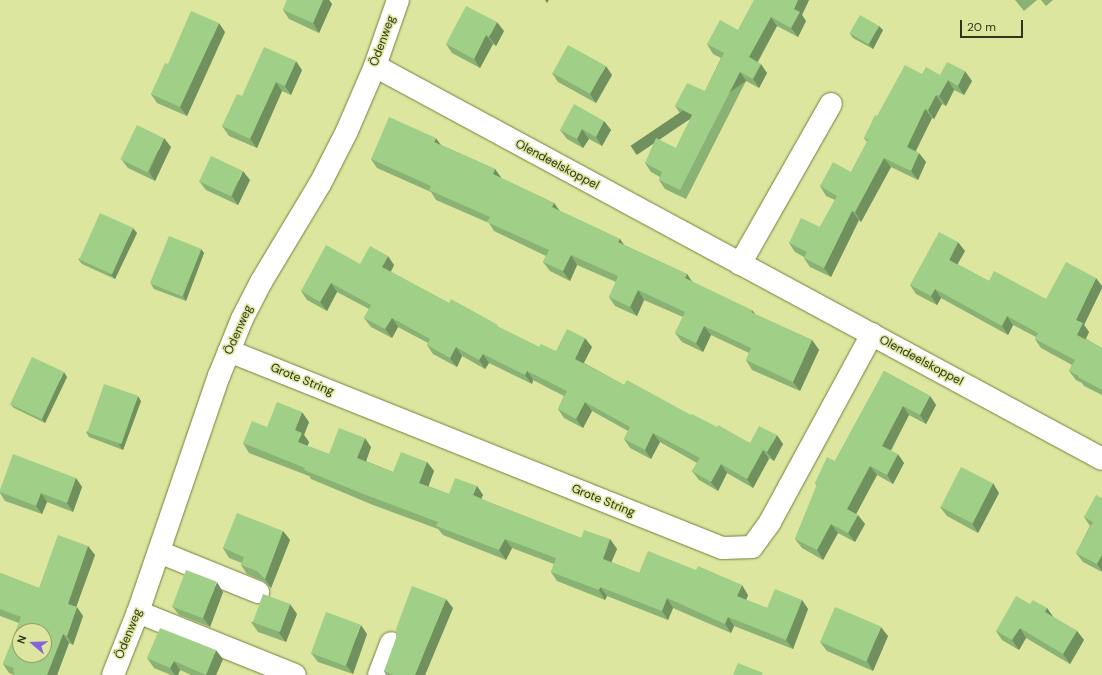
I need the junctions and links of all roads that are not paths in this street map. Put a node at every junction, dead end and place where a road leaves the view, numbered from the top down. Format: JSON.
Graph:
{"nodes":[{"id":1,"x":398,"y":0,"type":"edge"},
{"id":2,"x":374,"y":66,"type":"junction"},
{"id":3,"x":831,"y":104,"type":"dead end"},
{"id":4,"x":740,"y":264,"type":"junction"},
{"id":5,"x":872,"y":334,"type":"junction"},
{"id":6,"x":229,"y":351,"type":"junction"},
{"id":7,"x":1102,"y":459,"type":"edge"},
{"id":8,"x":159,"y":552,"type":"junction"},
{"id":9,"x":258,"y":592,"type":"dead end"},
{"id":10,"x":138,"y":612,"type":"junction"},
{"id":11,"x":391,"y":643,"type":"dead end"},
{"id":12,"x":113,"y":675,"type":"edge"},
{"id":13,"x":295,"y":675,"type":"edge"},
{"id":14,"x":379,"y":675,"type":"edge"}],
"edges":[{"from":1,"to":2,"type":"street","name":"Ödenweg"},
{"from":2,"to":4,"type":"street","name":"Olendeelskoppel"},
{"from":2,"to":6,"type":"street","name":"Ödenweg"},
{"from":3,"to":4,"type":"street"},
{"from":4,"to":5,"type":"street","name":"Olendeelskoppel"},
{"from":5,"to":6,"type":"street","name":"Grote String"},
{"from":5,"to":7,"type":"street","name":"Olendeelskoppel"},
{"from":6,"to":8,"type":"street","name":"Ödenweg"},
{"from":8,"to":9,"type":"street"},
{"from":8,"to":10,"type":"street","name":"Ödenweg"},
{"from":10,"to":12,"type":"street","name":"Ödenweg"},
{"from":10,"to":13,"type":"street"},
{"from":11,"to":14,"type":"street"}]}
